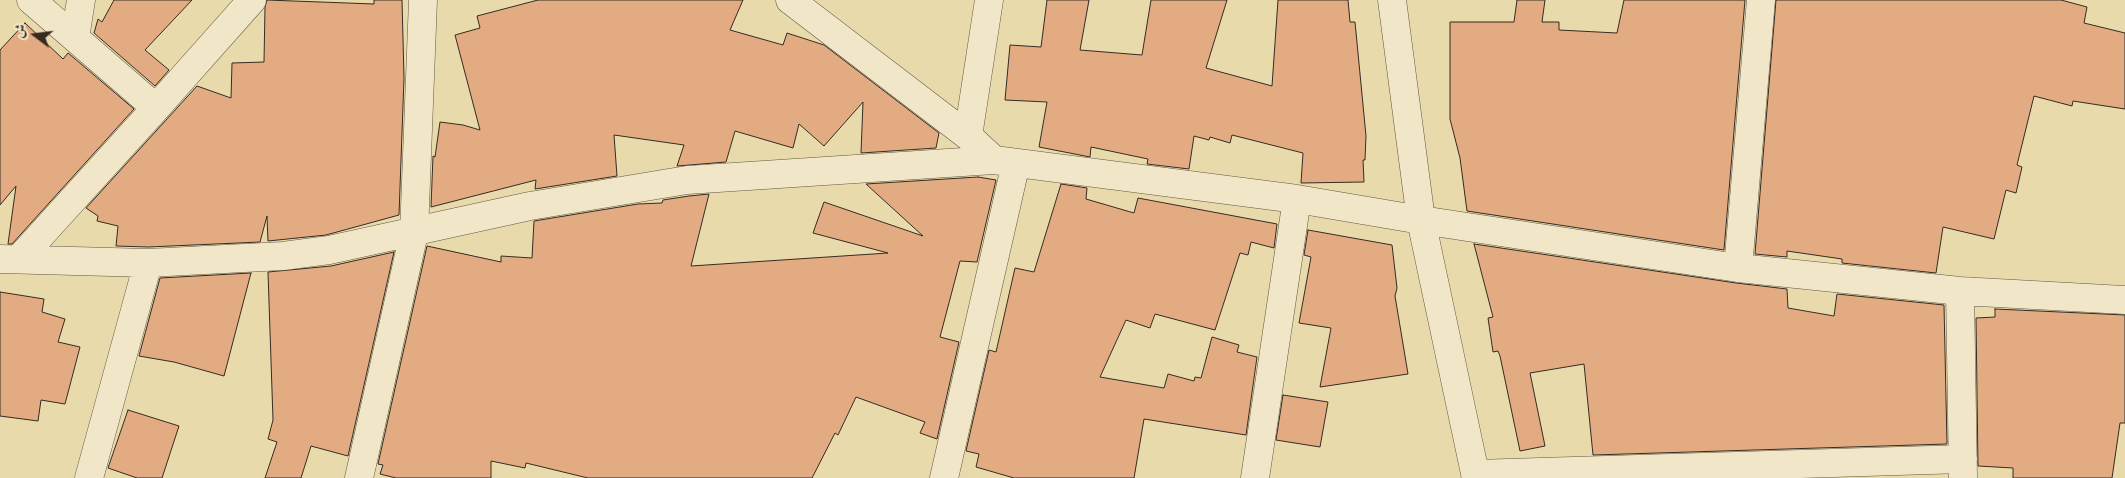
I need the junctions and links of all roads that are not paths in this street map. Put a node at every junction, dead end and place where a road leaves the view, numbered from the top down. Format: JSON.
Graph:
{"nodes":[{"id":1,"x":31,"y":0,"type":"edge"},
{"id":2,"x":81,"y":0,"type":"edge"},
{"id":3,"x":252,"y":0,"type":"edge"},
{"id":4,"x":423,"y":0,"type":"edge"},
{"id":5,"x":790,"y":0,"type":"edge"},
{"id":6,"x":989,"y":0,"type":"edge"},
{"id":7,"x":1392,"y":0,"type":"edge"},
{"id":8,"x":1761,"y":0,"type":"edge"},
{"id":9,"x":75,"y":38,"type":"junction"},
{"id":10,"x":156,"y":108,"type":"junction"},
{"id":11,"x":968,"y":136,"type":"junction"},
{"id":12,"x":1005,"y":162,"type":"junction"},
{"id":13,"x":1297,"y":199,"type":"junction"},
{"id":14,"x":1421,"y":220,"type":"junction"},
{"id":15,"x":414,"y":233,"type":"junction"},
{"id":16,"x":10,"y":259,"type":"edge"},
{"id":17,"x":148,"y":263,"type":"junction"},
{"id":18,"x":1738,"y":268,"type":"junction"},
{"id":19,"x":1960,"y":291,"type":"junction"},
{"id":20,"x":2125,"y":300,"type":"edge"},
{"id":21,"x":1963,"y":469,"type":"edge"},
{"id":22,"x":1698,"y":473,"type":"edge"},
{"id":23,"x":1476,"y":476,"type":"edge"},
{"id":24,"x":89,"y":478,"type":"edge"},
{"id":25,"x":359,"y":478,"type":"edge"},
{"id":26,"x":944,"y":478,"type":"edge"},
{"id":27,"x":1255,"y":478,"type":"edge"}],
"edges":[{"from":1,"to":9,"type":"street"},
{"from":2,"to":9,"type":"street"},
{"from":3,"to":10,"type":"street"},
{"from":4,"to":15,"type":"street"},
{"from":5,"to":11,"type":"street"},
{"from":6,"to":11,"type":"street"},
{"from":7,"to":14,"type":"street"},
{"from":8,"to":18,"type":"street"},
{"from":9,"to":10,"type":"street"},
{"from":10,"to":16,"type":"street"},
{"from":11,"to":12,"type":"street"},
{"from":12,"to":13,"type":"street"},
{"from":12,"to":15,"type":"street"},
{"from":12,"to":26,"type":"street"},
{"from":13,"to":14,"type":"street"},
{"from":13,"to":27,"type":"street"},
{"from":14,"to":18,"type":"street"},
{"from":14,"to":23,"type":"street"},
{"from":15,"to":17,"type":"street"},
{"from":15,"to":25,"type":"street"},
{"from":16,"to":17,"type":"street"},
{"from":17,"to":24,"type":"street"},
{"from":18,"to":19,"type":"street"},
{"from":19,"to":20,"type":"street"},
{"from":19,"to":21,"type":"street"},
{"from":21,"to":22,"type":"street"},
{"from":22,"to":23,"type":"street"}]}
